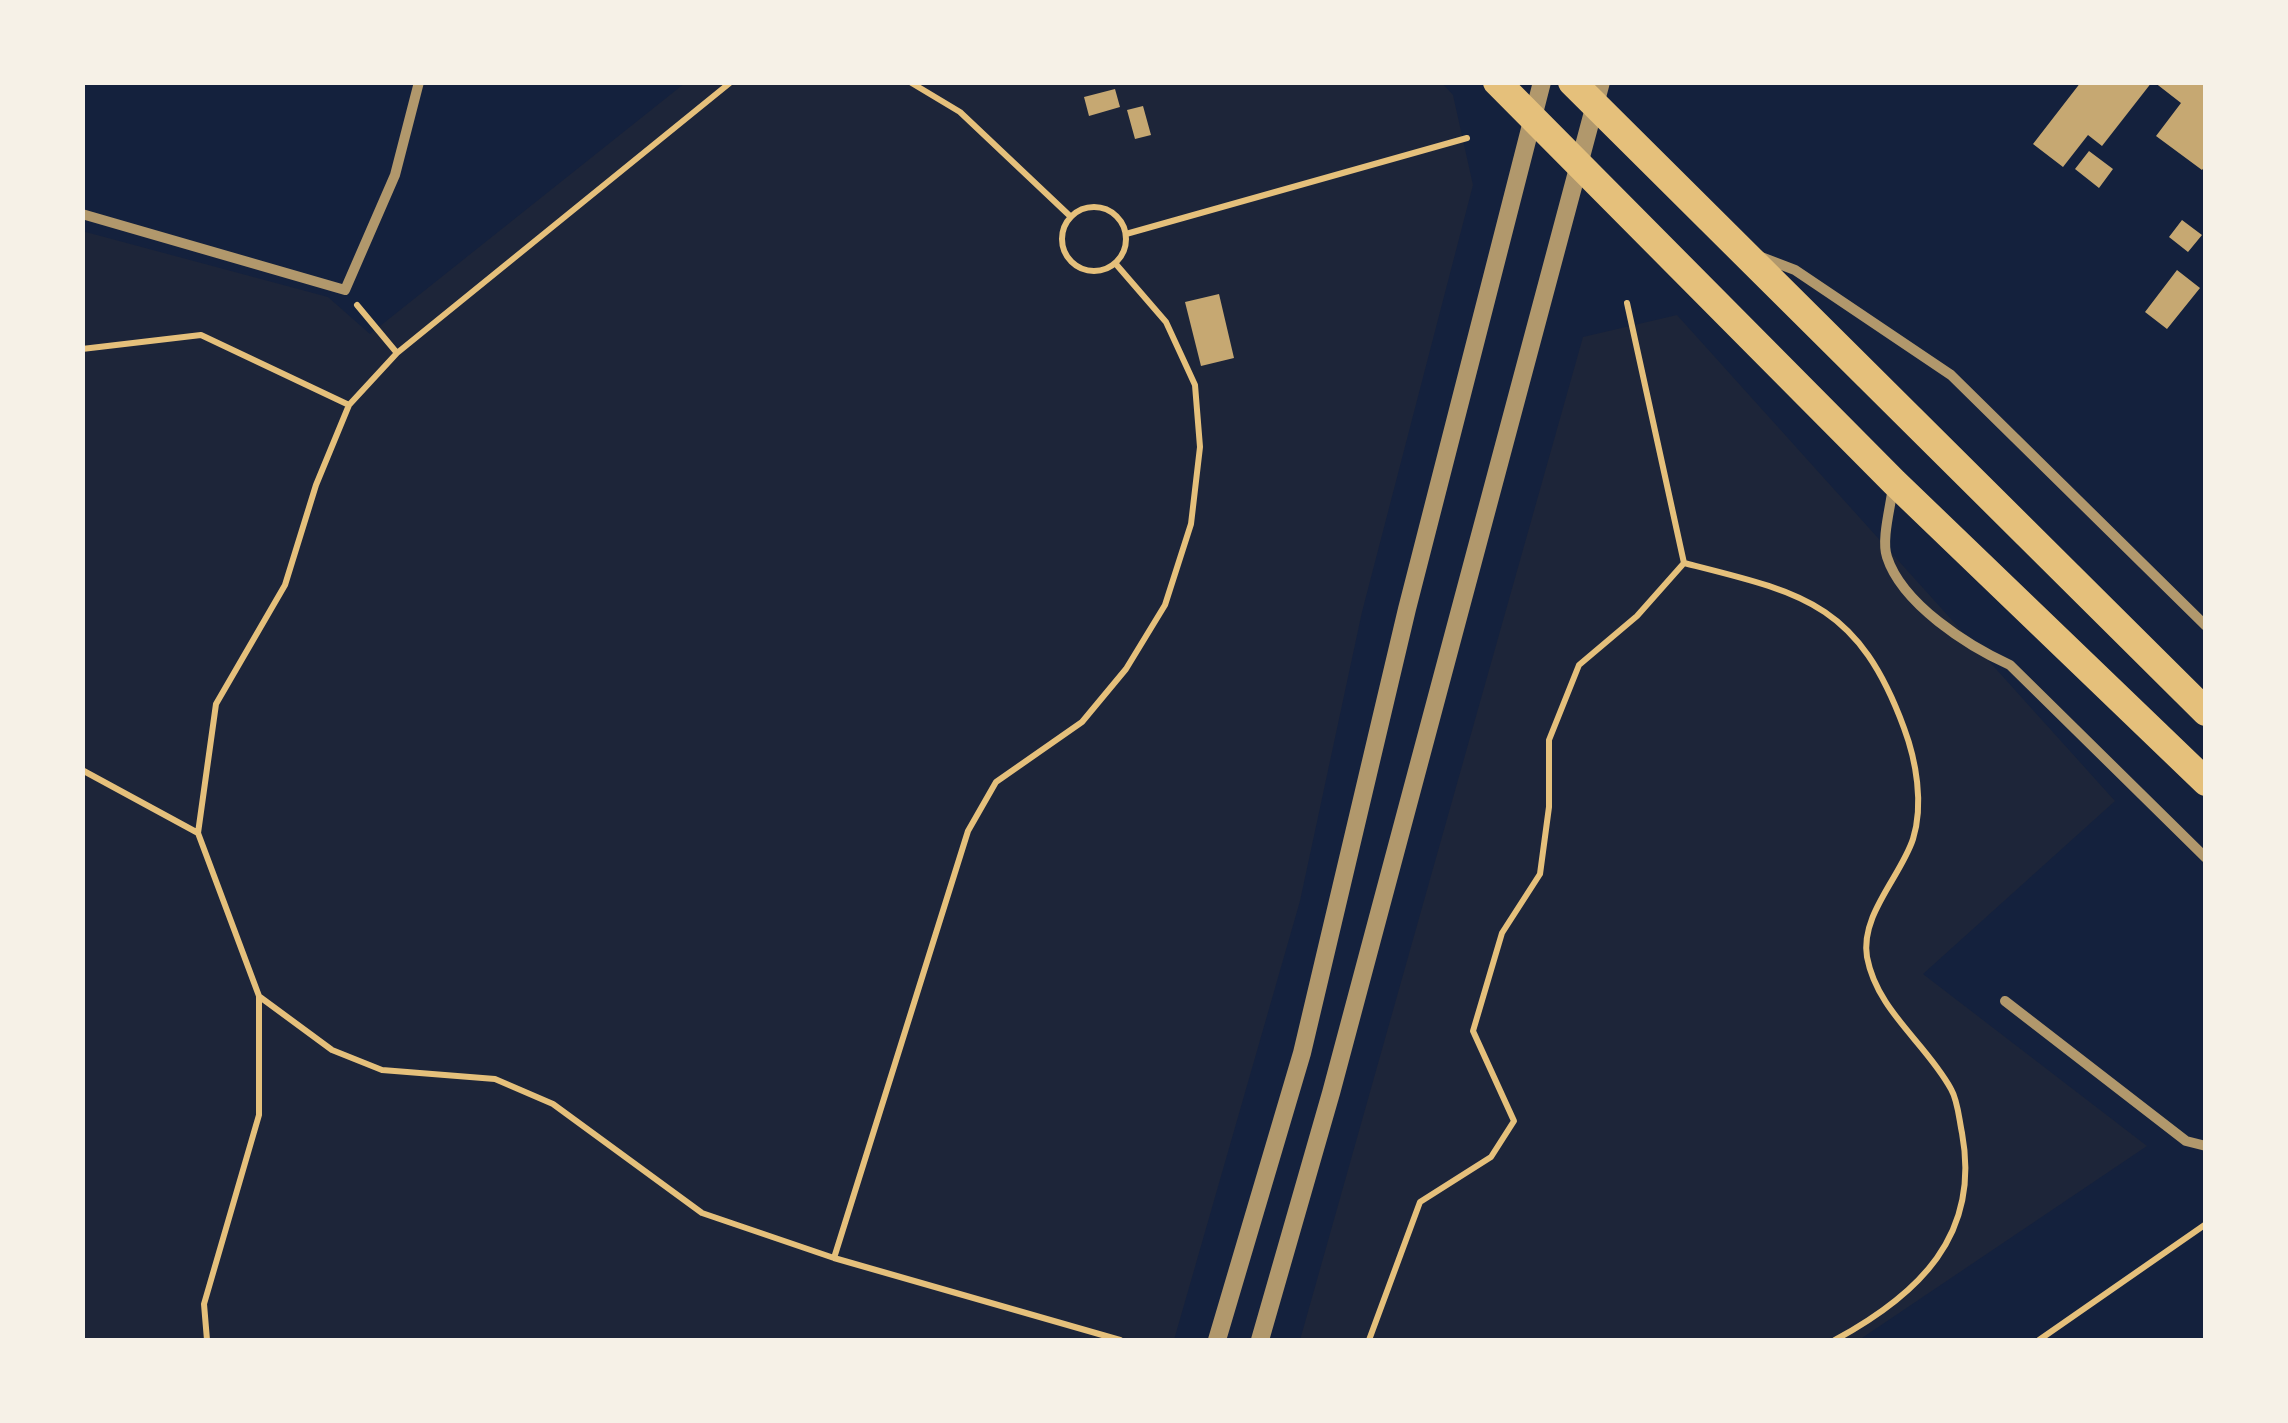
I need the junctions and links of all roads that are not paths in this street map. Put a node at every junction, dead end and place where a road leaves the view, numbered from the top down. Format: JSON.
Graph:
{"nodes":[{"id":1,"x":419,"y":82,"type":"edge"},
{"id":2,"x":1497,"y":82,"type":"edge"},
{"id":3,"x":1542,"y":82,"type":"edge"},
{"id":4,"x":1572,"y":82,"type":"edge"},
{"id":5,"x":1598,"y":95,"type":"edge"},
{"id":6,"x":1532,"y":115,"type":"junction"},
{"id":7,"x":1581,"y":164,"type":"junction"},
{"id":8,"x":82,"y":214,"type":"edge"},
{"id":9,"x":1741,"y":250,"type":"junction"},
{"id":10,"x":1894,"y":482,"type":"junction"},
{"id":11,"x":2206,"y":626,"type":"edge"},
{"id":12,"x":2206,"y":712,"type":"edge"},
{"id":13,"x":2206,"y":782,"type":"edge"},
{"id":14,"x":2206,"y":858,"type":"edge"},
{"id":15,"x":2005,"y":1001,"type":"dead end"},
{"id":16,"x":2206,"y":1146,"type":"edge"},
{"id":17,"x":1217,"y":1340,"type":"edge"},
{"id":18,"x":1260,"y":1340,"type":"edge"}],
"edges":[{"from":1,"to":8,"type":"street"},
{"from":2,"to":6,"type":"highway"},
{"from":3,"to":6,"type":"street"},
{"from":4,"to":5,"type":"highway"},
{"from":5,"to":7,"type":"street"},
{"from":5,"to":9,"type":"highway"},
{"from":6,"to":7,"type":"highway"},
{"from":6,"to":17,"type":"street"},
{"from":7,"to":10,"type":"highway"},
{"from":7,"to":18,"type":"street"},
{"from":9,"to":11,"type":"street"},
{"from":9,"to":12,"type":"highway"},
{"from":10,"to":13,"type":"highway"},
{"from":10,"to":14,"type":"street"},
{"from":15,"to":16,"type":"street"}]}
